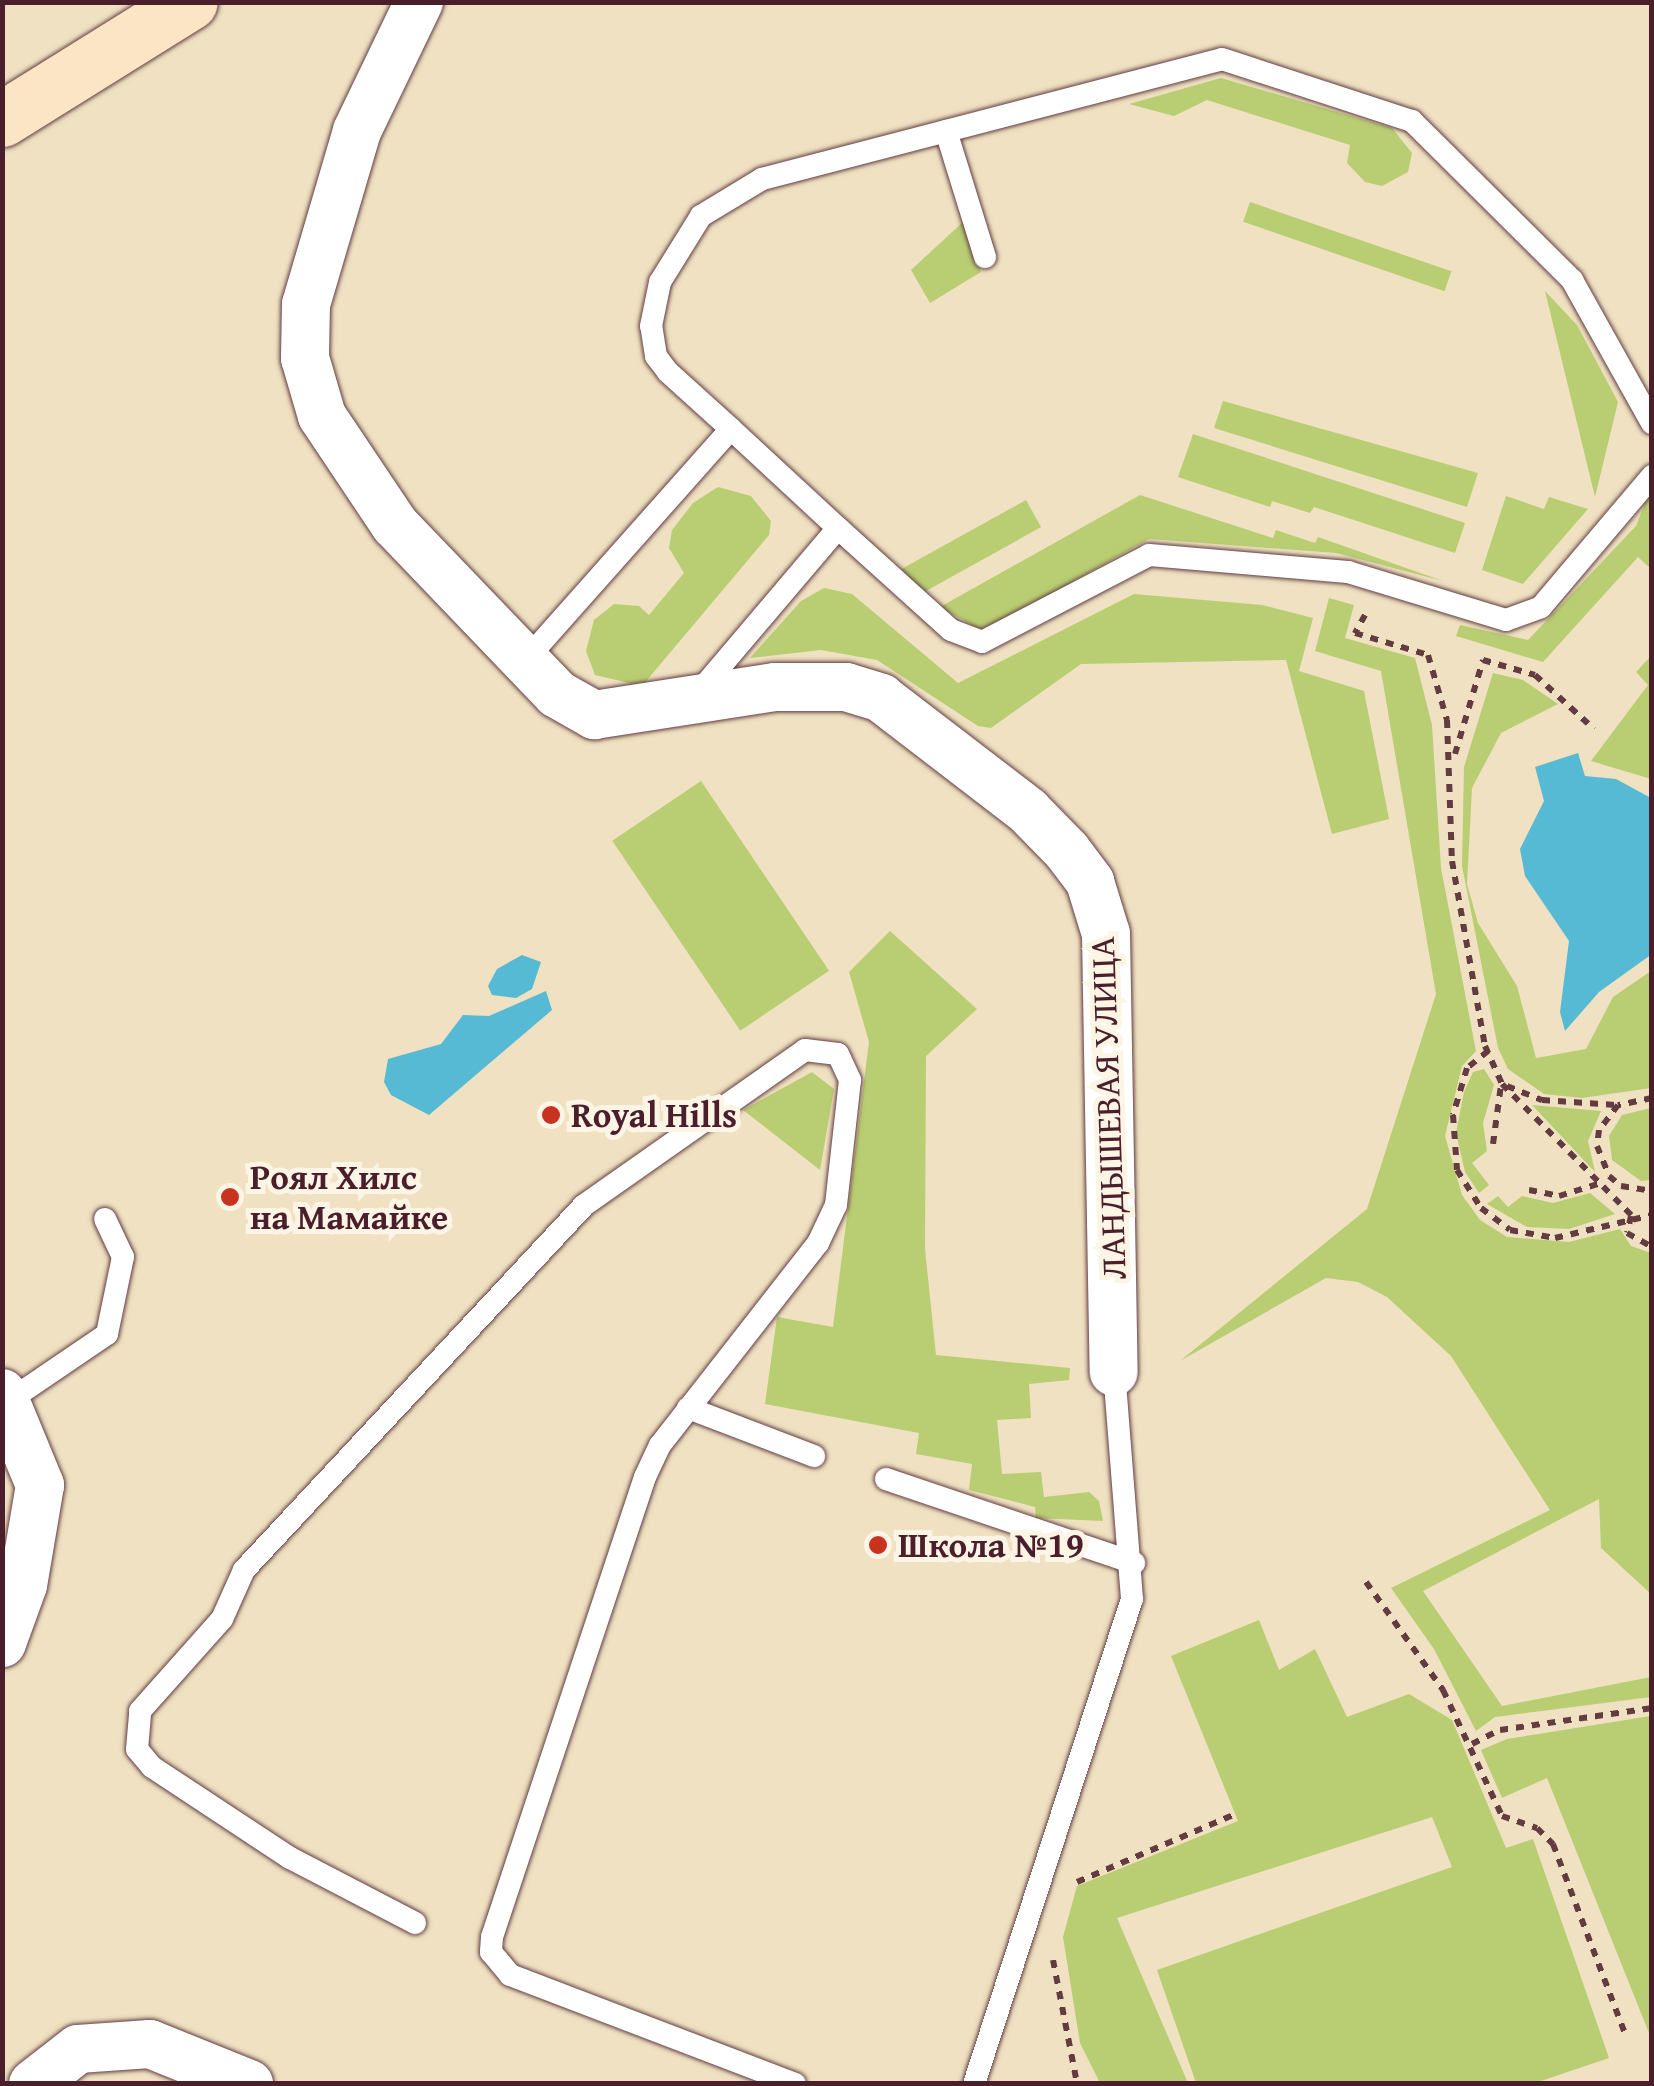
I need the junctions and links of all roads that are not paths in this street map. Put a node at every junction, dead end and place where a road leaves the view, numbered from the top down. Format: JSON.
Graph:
{"nodes":[{"id":1,"x":190,"y":2,"type":"edge"},
{"id":2,"x":419,"y":2,"type":"edge"},
{"id":3,"x":2,"y":120,"type":"edge"},
{"id":4,"x":946,"y":131,"type":"junction"},
{"id":5,"x":985,"y":257,"type":"dead end"},
{"id":6,"x":1652,"y":424,"type":"edge"},
{"id":7,"x":731,"y":429,"type":"junction"},
{"id":8,"x":1652,"y":476,"type":"edge"},
{"id":9,"x":838,"y":528,"type":"junction"},
{"id":10,"x":523,"y":663,"type":"junction"},
{"id":11,"x":690,"y":703,"type":"junction"},
{"id":12,"x":105,"y":1219,"type":"dead end"},
{"id":13,"x":1114,"y":1372,"type":"joint"},
{"id":14,"x":6,"y":1396,"type":"edge"},
{"id":15,"x":688,"y":1408,"type":"junction"},
{"id":16,"x":814,"y":1456,"type":"dead end"},
{"id":17,"x":886,"y":1479,"type":"dead end"},
{"id":18,"x":1134,"y":1563,"type":"junction"},
{"id":19,"x":2,"y":1643,"type":"edge"},
{"id":20,"x":415,"y":1923,"type":"dead end"},
{"id":21,"x":33,"y":2084,"type":"edge"},
{"id":22,"x":249,"y":2084,"type":"edge"},
{"id":23,"x":795,"y":2084,"type":"edge"},
{"id":24,"x":974,"y":2084,"type":"edge"}],
"edges":[{"from":1,"to":3,"type":"street"},
{"from":2,"to":10,"type":"street","name":"ЛАНДЫШЕВАЯ УЛИЦА"},
{"from":4,"to":5,"type":"lane"},
{"from":4,"to":6,"type":"lane"},
{"from":4,"to":7,"type":"lane"},
{"from":7,"to":9,"type":"lane"},
{"from":7,"to":10,"type":"lane"},
{"from":8,"to":9,"type":"lane"},
{"from":9,"to":11,"type":"lane"},
{"from":10,"to":11,"type":"street","name":"ЛАНДЫШЕВАЯ УЛИЦА"},
{"from":11,"to":13,"type":"street","name":"ЛАНДЫШЕВАЯ УЛИЦА"},
{"from":12,"to":14,"type":"lane"},
{"from":13,"to":18,"type":"lane"},
{"from":14,"to":19,"type":"street"},
{"from":15,"to":16,"type":"lane"},
{"from":15,"to":20,"type":"lane"},
{"from":15,"to":23,"type":"lane"},
{"from":17,"to":18,"type":"lane"},
{"from":18,"to":24,"type":"lane"},
{"from":21,"to":22,"type":"street"}]}
